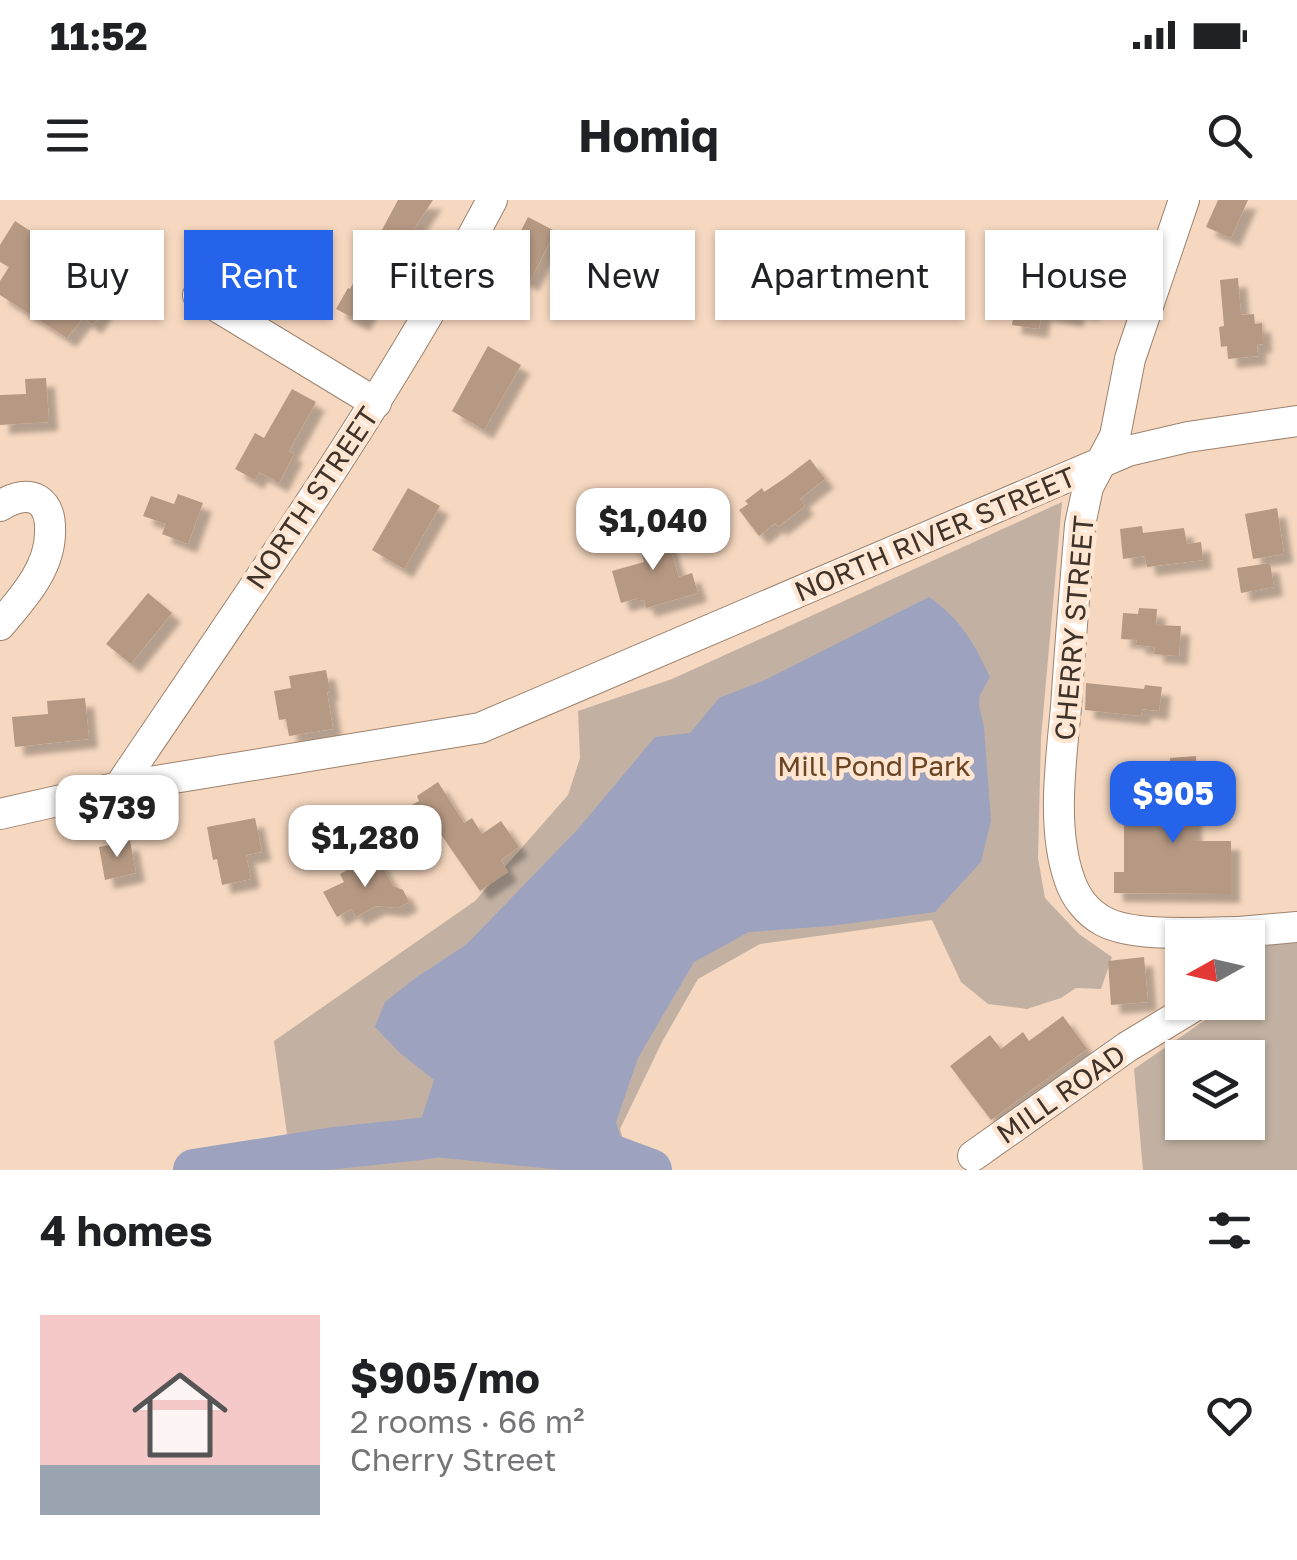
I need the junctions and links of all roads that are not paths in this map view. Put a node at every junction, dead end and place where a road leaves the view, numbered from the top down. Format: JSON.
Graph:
{"nodes":[{"id":1,"x":492,"y":200,"type":"edge"},
{"id":2,"x":1184,"y":200,"type":"edge"},
{"id":3,"x":239,"y":320,"type":"edge"},
{"id":4,"x":376,"y":403,"type":"junction"},
{"id":5,"x":1297,"y":420,"type":"edge"},
{"id":6,"x":1099,"y":463,"type":"junction"},
{"id":7,"x":0,"y":506,"type":"edge"},
{"id":8,"x":0,"y":625,"type":"edge"},
{"id":9,"x":119,"y":787,"type":"junction"},
{"id":10,"x":0,"y":814,"type":"edge"},
{"id":11,"x":1297,"y":926,"type":"edge"},
{"id":12,"x":1265,"y":931,"type":"edge"},
{"id":13,"x":1165,"y":932,"type":"edge"},
{"id":14,"x":1171,"y":1020,"type":"edge"},
{"id":15,"x":973,"y":1156,"type":"dead end"}],
"edges":[{"from":1,"to":4,"type":"street","name":"NORTH STREET"},
{"from":2,"to":6,"type":"street","name":"CHERRY STREET"},
{"from":3,"to":4,"type":"street"},
{"from":4,"to":9,"type":"street","name":"NORTH STREET"},
{"from":5,"to":6,"type":"street","name":"NORTH RIVER STREET"},
{"from":6,"to":9,"type":"street","name":"NORTH RIVER STREET"},
{"from":6,"to":13,"type":"street","name":"CHERRY STREET"},
{"from":7,"to":8,"type":"street"},
{"from":9,"to":10,"type":"street","name":"NORTH RIVER STREET"},
{"from":11,"to":12,"type":"street"},
{"from":14,"to":15,"type":"street","name":"MILL ROAD"}]}
